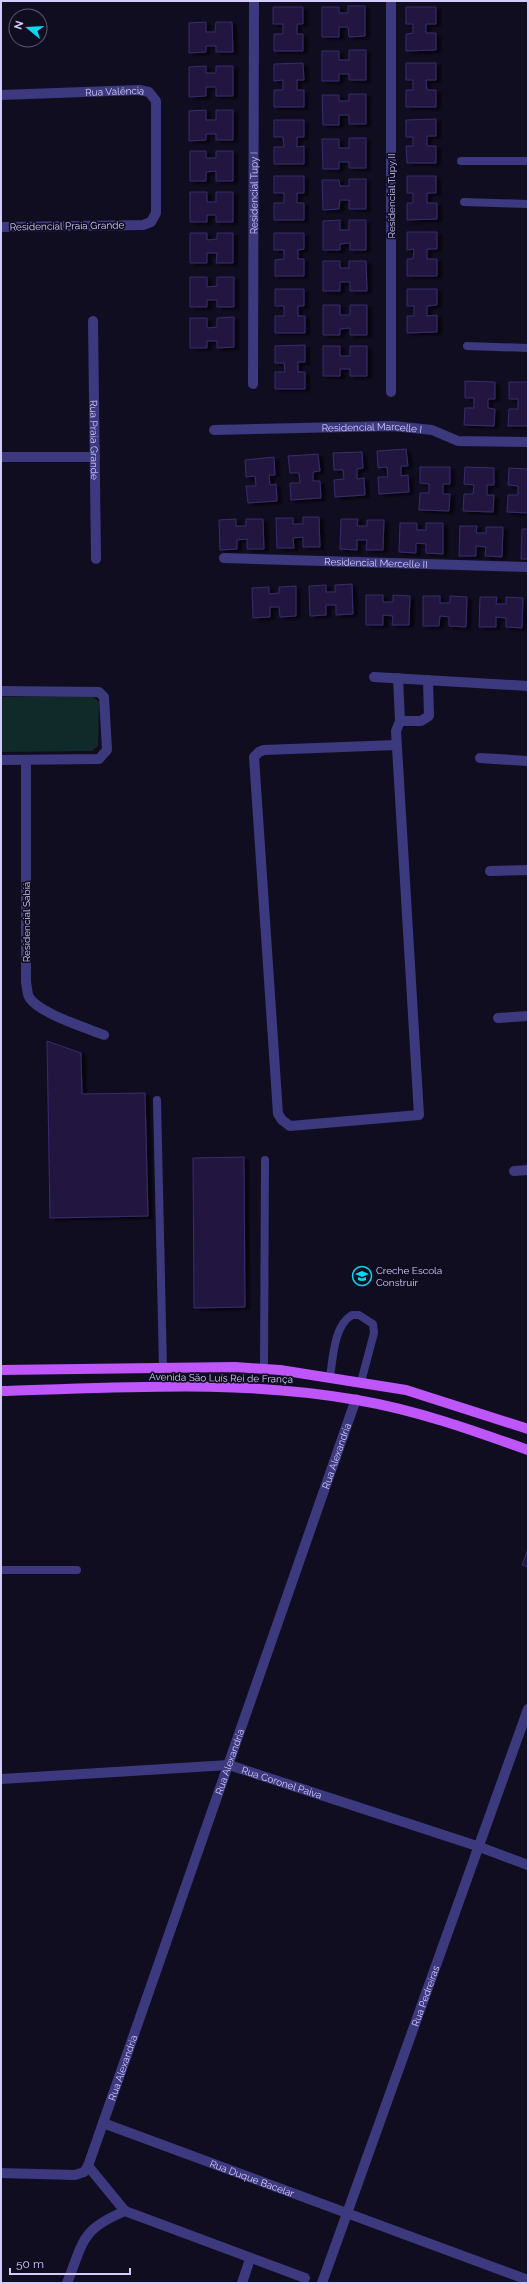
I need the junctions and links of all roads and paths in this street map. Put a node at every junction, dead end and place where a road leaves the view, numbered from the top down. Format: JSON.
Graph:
{"nodes":[{"id":1,"x":254,"y":1,"type":"edge"},
{"id":2,"x":391,"y":1,"type":"edge"},
{"id":3,"x":1,"y":95,"type":"edge"},
{"id":4,"x":461,"y":161,"type":"dead end"},
{"id":5,"x":528,"y":161,"type":"edge"},
{"id":6,"x":464,"y":202,"type":"dead end"},
{"id":7,"x":528,"y":204,"type":"edge"},
{"id":8,"x":133,"y":225,"type":"joint"},
{"id":9,"x":1,"y":227,"type":"edge"},
{"id":10,"x":93,"y":321,"type":"dead end"},
{"id":11,"x":467,"y":346,"type":"dead end"},
{"id":12,"x":528,"y":348,"type":"edge"},
{"id":13,"x":253,"y":384,"type":"dead end"},
{"id":14,"x":391,"y":392,"type":"dead end"},
{"id":15,"x":214,"y":430,"type":"dead end"},
{"id":16,"x":528,"y":442,"type":"edge"},
{"id":17,"x":1,"y":457,"type":"edge"},
{"id":18,"x":94,"y":457,"type":"junction"},
{"id":19,"x":224,"y":558,"type":"dead end"},
{"id":20,"x":96,"y":559,"type":"dead end"},
{"id":21,"x":528,"y":567,"type":"edge"},
{"id":22,"x":374,"y":677,"type":"dead end"},
{"id":23,"x":398,"y":678,"type":"junction"},
{"id":24,"x":428,"y":680,"type":"junction"},
{"id":25,"x":528,"y":686,"type":"edge"},
{"id":26,"x":1,"y":691,"type":"edge"},
{"id":27,"x":400,"y":721,"type":"junction"},
{"id":28,"x":396,"y":745,"type":"junction"},
{"id":29,"x":480,"y":758,"type":"dead end"},
{"id":30,"x":1,"y":760,"type":"edge"},
{"id":31,"x":26,"y":761,"type":"junction"},
{"id":32,"x":528,"y":761,"type":"edge"},
{"id":33,"x":528,"y":870,"type":"edge"},
{"id":34,"x":490,"y":871,"type":"dead end"},
{"id":35,"x":528,"y":1016,"type":"edge"},
{"id":36,"x":498,"y":1018,"type":"dead end"},
{"id":37,"x":104,"y":1036,"type":"dead end"},
{"id":38,"x":157,"y":1100,"type":"dead end"},
{"id":39,"x":266,"y":1160,"type":"dead end"},
{"id":40,"x":528,"y":1170,"type":"edge"},
{"id":41,"x":514,"y":1171,"type":"dead end"},
{"id":42,"x":163,"y":1368,"type":"junction"},
{"id":43,"x":264,"y":1369,"type":"junction"},
{"id":44,"x":1,"y":1370,"type":"edge"},
{"id":45,"x":330,"y":1377,"type":"junction"},
{"id":46,"x":361,"y":1382,"type":"junction"},
{"id":47,"x":1,"y":1391,"type":"edge"},
{"id":48,"x":356,"y":1399,"type":"junction"},
{"id":49,"x":528,"y":1429,"type":"edge"},
{"id":50,"x":528,"y":1450,"type":"edge"},
{"id":51,"x":1,"y":1570,"type":"edge"},
{"id":52,"x":78,"y":1570,"type":"dead end"},
{"id":53,"x":528,"y":1709,"type":"edge"},
{"id":54,"x":229,"y":1766,"type":"junction"},
{"id":55,"x":1,"y":1779,"type":"edge"},
{"id":56,"x":477,"y":1846,"type":"junction"},
{"id":57,"x":528,"y":1865,"type":"edge"},
{"id":58,"x":103,"y":2123,"type":"junction"},
{"id":59,"x":88,"y":2166,"type":"junction"},
{"id":60,"x":1,"y":2174,"type":"edge"},
{"id":61,"x":124,"y":2211,"type":"junction"},
{"id":62,"x":346,"y":2214,"type":"junction"},
{"id":63,"x":250,"y":2259,"type":"junction"},
{"id":64,"x":305,"y":2278,"type":"dead end"},
{"id":65,"x":528,"y":2280,"type":"edge"},
{"id":66,"x":67,"y":2283,"type":"edge"},
{"id":67,"x":242,"y":2283,"type":"edge"},
{"id":68,"x":322,"y":2283,"type":"edge"}],
"edges":[{"from":1,"to":13,"type":"street","name":"Residencial Tupy I"},
{"from":2,"to":14,"type":"street","name":"Residencial Tupy II"},
{"from":3,"to":8,"type":"street","name":"Rua Valência"},
{"from":4,"to":5,"type":"lane"},
{"from":6,"to":7,"type":"lane"},
{"from":8,"to":9,"type":"street","name":"Residencial Praia Grande"},
{"from":10,"to":18,"type":"street","name":"Rua Praia Grande"},
{"from":11,"to":12,"type":"lane"},
{"from":15,"to":16,"type":"street","name":"Residencial Marcelle I"},
{"from":17,"to":18,"type":"street"},
{"from":18,"to":20,"type":"street","name":"Rua Praia Grande"},
{"from":19,"to":21,"type":"street","name":"Residencial Mercelle II"},
{"from":22,"to":23,"type":"street"},
{"from":23,"to":24,"type":"street"},
{"from":23,"to":27,"type":"street"},
{"from":24,"to":25,"type":"street"},
{"from":24,"to":27,"type":"street"},
{"from":26,"to":31,"type":"street"},
{"from":27,"to":28,"type":"street"},
{"from":28,"to":28,"type":"street"},
{"from":29,"to":32,"type":"street"},
{"from":30,"to":31,"type":"street"},
{"from":31,"to":37,"type":"street","name":"Residencial Sabiá"},
{"from":33,"to":34,"type":"street"},
{"from":35,"to":36,"type":"street"},
{"from":38,"to":42,"type":"lane"},
{"from":39,"to":43,"type":"lane"},
{"from":40,"to":41,"type":"street"},
{"from":42,"to":43,"type":"main road","name":"Avenida São Luís Rei de França"},
{"from":42,"to":44,"type":"main road","name":"Avenida São Luís Rei de França"},
{"from":43,"to":45,"type":"main road","name":"Avenida São Luís Rei de França"},
{"from":45,"to":46,"type":"main road","name":"Avenida São Luís Rei de França"},
{"from":45,"to":46,"type":"lane"},
{"from":46,"to":49,"type":"main road","name":"Avenida São Luís Rei de França"},
{"from":47,"to":48,"type":"main road","name":"Avenida São Luís Rei de França"},
{"from":48,"to":50,"type":"main road","name":"Avenida São Luís Rei de França"},
{"from":48,"to":54,"type":"street","name":"Rua Alexandria"},
{"from":51,"to":52,"type":"lane"},
{"from":53,"to":56,"type":"street","name":"Rua Pedreiras"},
{"from":54,"to":55,"type":"street","name":"Rua Coronel Paiva"},
{"from":54,"to":56,"type":"street","name":"Rua Coronel Paiva"},
{"from":54,"to":58,"type":"street","name":"Rua Alexandria"},
{"from":56,"to":57,"type":"street","name":"Rua Coronel Paiva"},
{"from":56,"to":62,"type":"street","name":"Rua Pedreiras"},
{"from":58,"to":59,"type":"street"},
{"from":58,"to":62,"type":"street","name":"Rua Duque Bacelar"},
{"from":59,"to":60,"type":"street"},
{"from":59,"to":61,"type":"street"},
{"from":61,"to":63,"type":"street"},
{"from":61,"to":66,"type":"street"},
{"from":62,"to":65,"type":"street","name":"Rua Duque Bacelar"},
{"from":62,"to":68,"type":"street","name":"Rua Pedreiras"},
{"from":63,"to":64,"type":"street"},
{"from":63,"to":67,"type":"street"}]}
